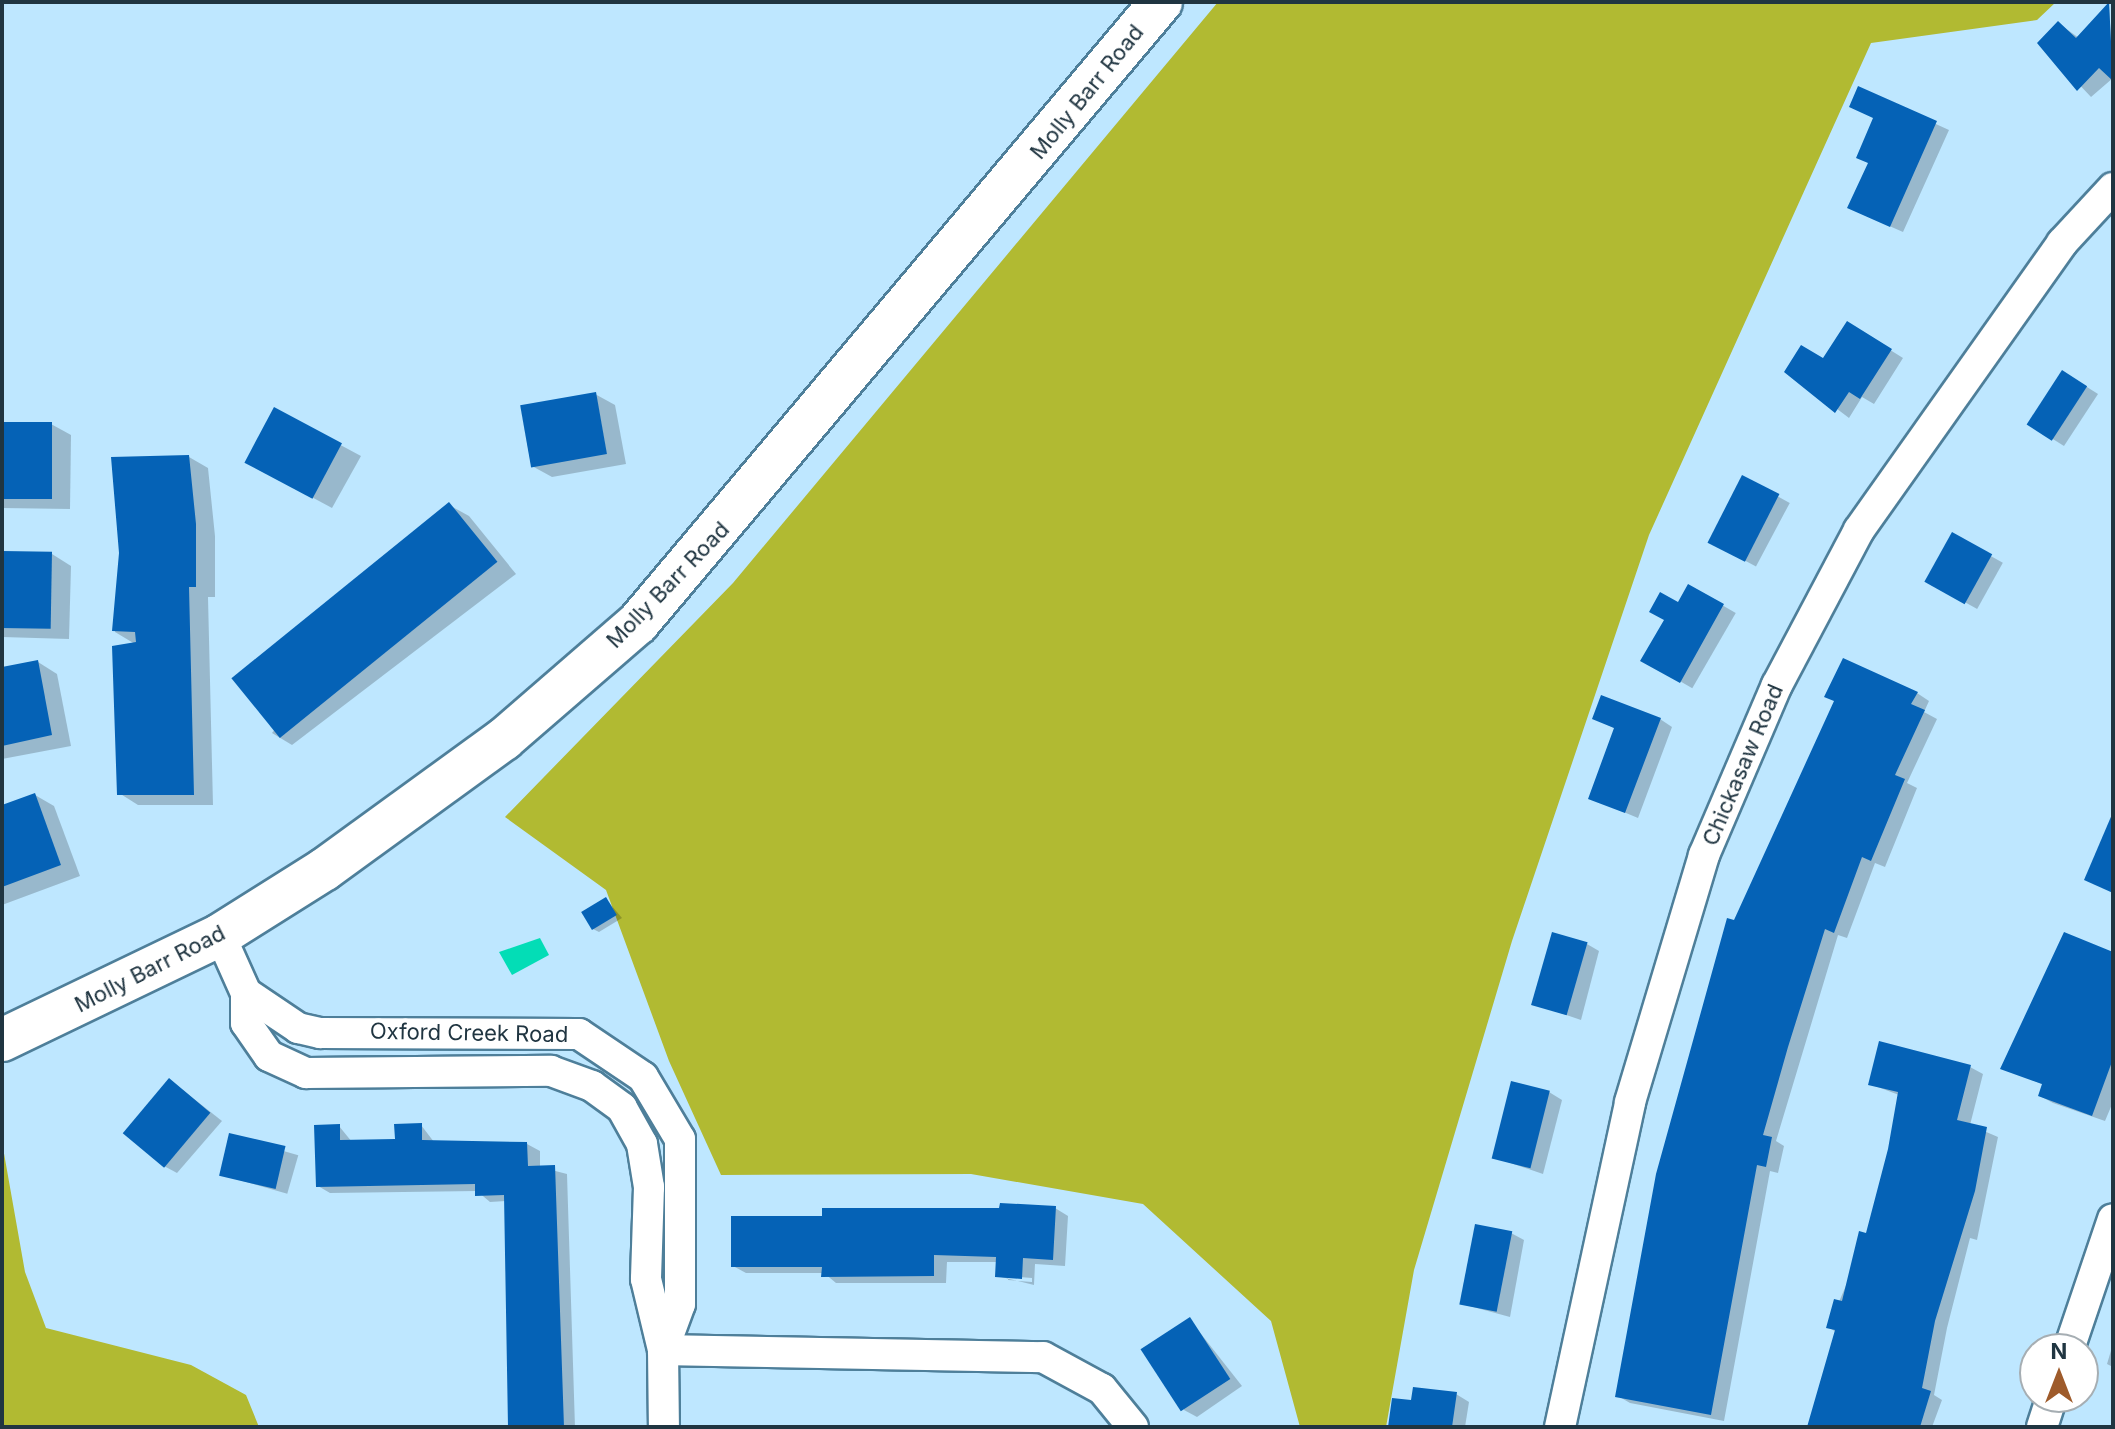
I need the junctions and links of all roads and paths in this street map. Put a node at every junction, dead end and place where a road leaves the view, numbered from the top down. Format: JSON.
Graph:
{"nodes":[{"id":1,"x":1161,"y":2,"type":"edge"},
{"id":2,"x":2113,"y":188,"type":"edge"},
{"id":3,"x":220,"y":935,"type":"junction"},
{"id":4,"x":246,"y":993,"type":"junction"},
{"id":5,"x":2,"y":1040,"type":"edge"},
{"id":6,"x":2113,"y":1221,"type":"edge"},
{"id":7,"x":2074,"y":1333,"type":"edge"},
{"id":8,"x":663,"y":1350,"type":"junction"},
{"id":9,"x":1566,"y":1426,"type":"edge"},
{"id":10,"x":664,"y":1427,"type":"edge"},
{"id":11,"x":1133,"y":1427,"type":"edge"}],
"edges":[{"from":1,"to":3,"type":"main road","name":"Molly Barr Road"},
{"from":2,"to":9,"type":"street","name":"Chickasaw Road"},
{"from":3,"to":4,"type":"street","name":"Oxford Creek Road"},
{"from":3,"to":5,"type":"main road","name":"Molly Barr Road"},
{"from":4,"to":8,"type":"street","name":"Oxford Creek Road"},
{"from":4,"to":8,"type":"street","name":"Oxford Creek Road"},
{"from":6,"to":7,"type":"street"},
{"from":8,"to":10,"type":"street","name":"Oxford Creek Road"},
{"from":8,"to":11,"type":"street"}]}
